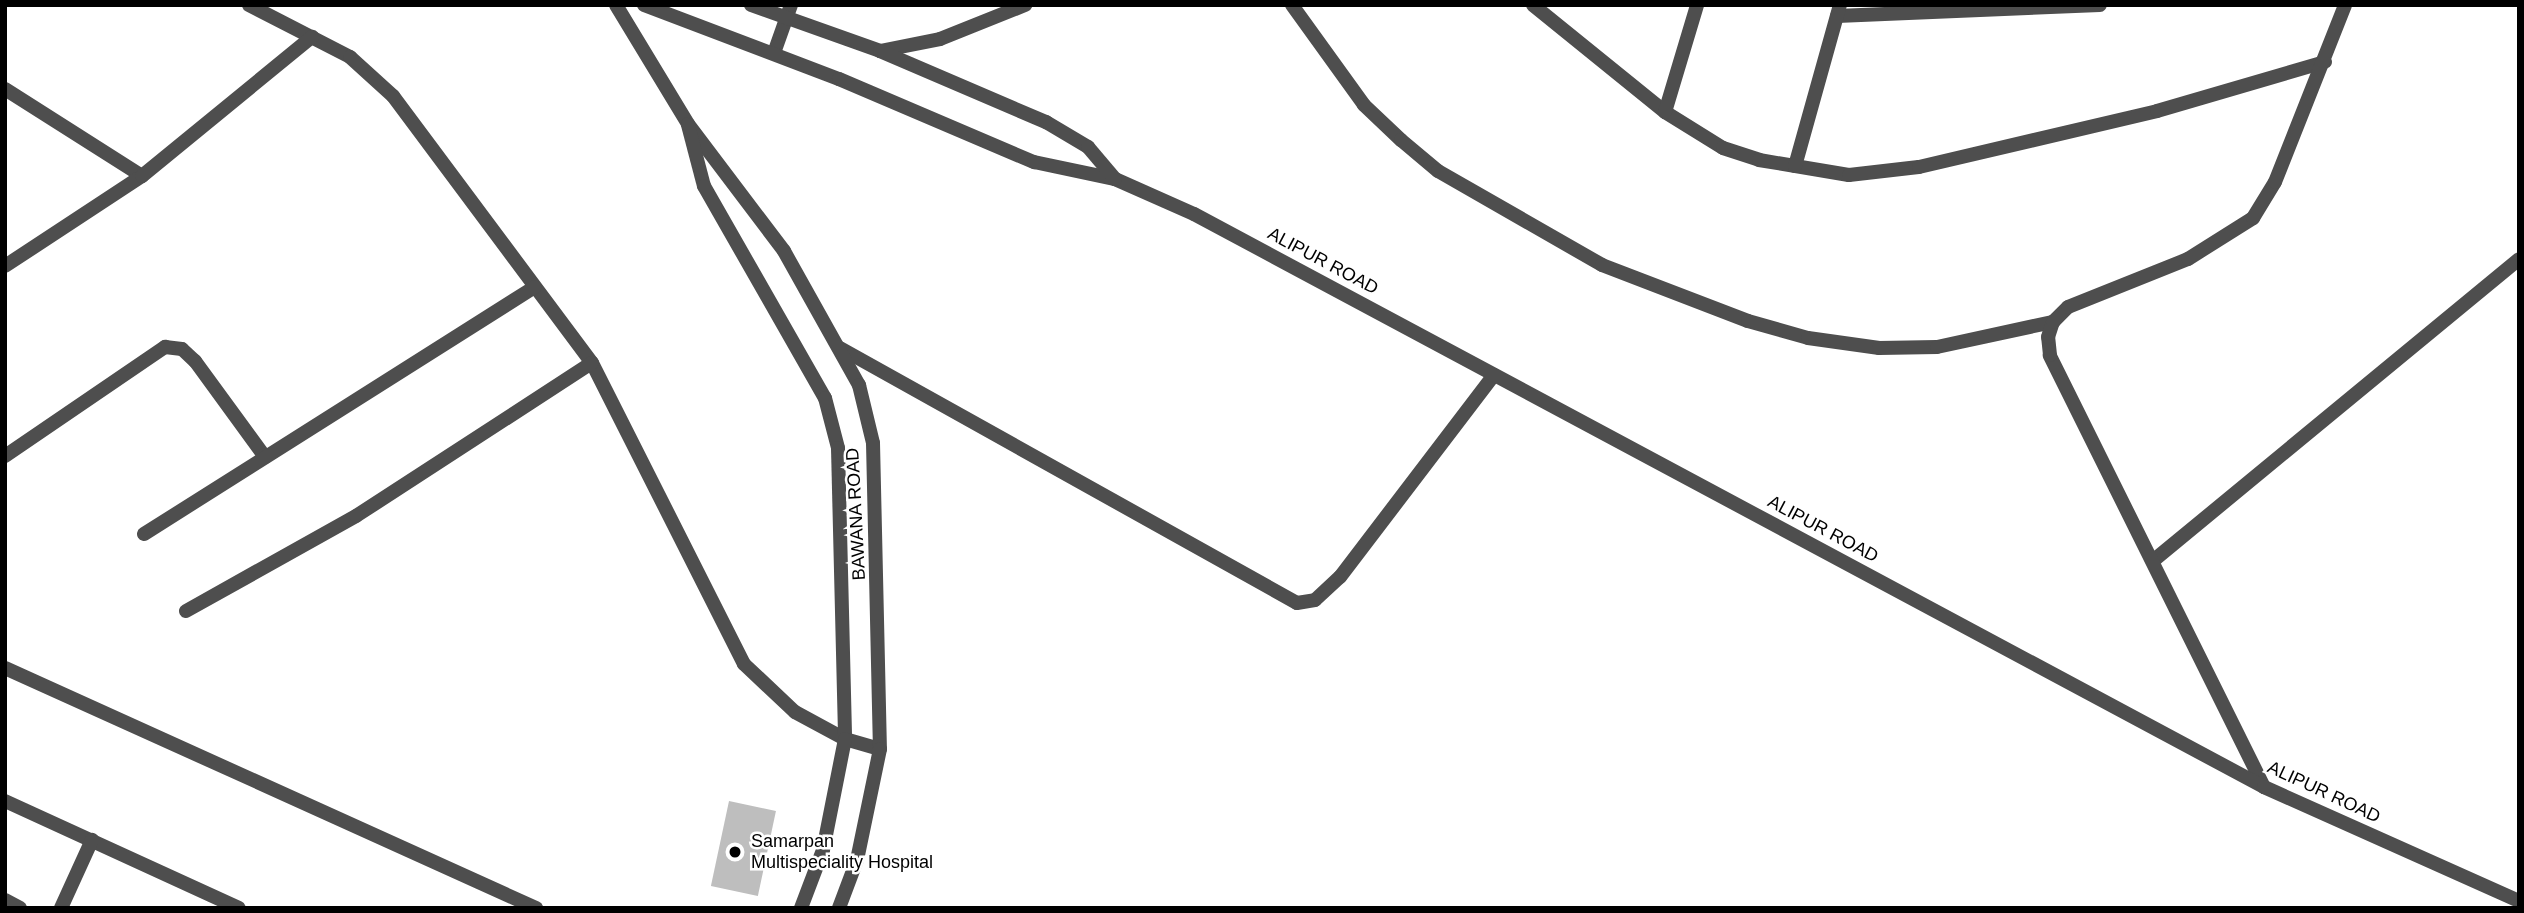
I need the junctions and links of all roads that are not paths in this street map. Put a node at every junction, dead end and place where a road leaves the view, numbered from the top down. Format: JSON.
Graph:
{"nodes":[{"id":1,"x":250,"y":5,"type":"edge"},
{"id":2,"x":616,"y":5,"type":"edge"},
{"id":3,"x":644,"y":5,"type":"edge"},
{"id":4,"x":751,"y":5,"type":"edge"},
{"id":5,"x":1025,"y":5,"type":"edge"},
{"id":6,"x":1292,"y":5,"type":"edge"},
{"id":7,"x":1533,"y":5,"type":"edge"},
{"id":8,"x":1697,"y":5,"type":"edge"},
{"id":9,"x":2100,"y":5,"type":"edge"},
{"id":10,"x":2345,"y":5,"type":"edge"},
{"id":11,"x":1838,"y":11,"type":"edge"},
{"id":12,"x":789,"y":12,"type":"edge"},
{"id":13,"x":312,"y":37,"type":"junction"},
{"id":14,"x":880,"y":51,"type":"junction"},
{"id":15,"x":774,"y":53,"type":"junction"},
{"id":16,"x":2325,"y":62,"type":"junction"},
{"id":17,"x":5,"y":89,"type":"edge"},
{"id":18,"x":1665,"y":112,"type":"junction"},
{"id":19,"x":688,"y":124,"type":"junction"},
{"id":20,"x":1795,"y":166,"type":"junction"},
{"id":21,"x":142,"y":176,"type":"junction"},
{"id":22,"x":1115,"y":178,"type":"junction"},
{"id":23,"x":2519,"y":259,"type":"edge"},
{"id":24,"x":5,"y":266,"type":"edge"},
{"id":25,"x":535,"y":287,"type":"junction"},
{"id":26,"x":2053,"y":322,"type":"junction"},
{"id":27,"x":840,"y":348,"type":"junction"},
{"id":28,"x":593,"y":363,"type":"junction"},
{"id":29,"x":1494,"y":375,"type":"junction"},
{"id":30,"x":5,"y":456,"type":"edge"},
{"id":31,"x":265,"y":457,"type":"junction"},
{"id":32,"x":144,"y":534,"type":"dead end"},
{"id":33,"x":2154,"y":560,"type":"junction"},
{"id":34,"x":186,"y":611,"type":"dead end"},
{"id":35,"x":5,"y":668,"type":"edge"},
{"id":36,"x":845,"y":739,"type":"junction"},
{"id":37,"x":880,"y":749,"type":"junction"},
{"id":38,"x":2264,"y":787,"type":"junction"},
{"id":39,"x":5,"y":801,"type":"edge"},
{"id":40,"x":92,"y":841,"type":"junction"},
{"id":41,"x":5,"y":900,"type":"edge"},
{"id":42,"x":2519,"y":901,"type":"edge"},
{"id":43,"x":20,"y":908,"type":"edge"},
{"id":44,"x":61,"y":908,"type":"edge"},
{"id":45,"x":239,"y":908,"type":"edge"},
{"id":46,"x":536,"y":908,"type":"edge"},
{"id":47,"x":801,"y":908,"type":"edge"},
{"id":48,"x":839,"y":908,"type":"edge"}],
"edges":[{"from":1,"to":13,"type":"street"},
{"from":2,"to":19,"type":"street","name":"BAWANA ROAD"},
{"from":3,"to":15,"type":"street","name":"ALIPUR ROAD"},
{"from":4,"to":12,"type":"street","name":"ALIPUR ROAD"},
{"from":5,"to":14,"type":"street"},
{"from":6,"to":26,"type":"street"},
{"from":7,"to":18,"type":"street"},
{"from":8,"to":18,"type":"street"},
{"from":9,"to":11,"type":"street"},
{"from":10,"to":16,"type":"street"},
{"from":11,"to":20,"type":"street"},
{"from":12,"to":14,"type":"street","name":"ALIPUR ROAD"},
{"from":12,"to":15,"type":"street"},
{"from":13,"to":21,"type":"street"},
{"from":13,"to":25,"type":"street"},
{"from":14,"to":22,"type":"street","name":"ALIPUR ROAD"},
{"from":15,"to":22,"type":"street","name":"ALIPUR ROAD"},
{"from":16,"to":20,"type":"street"},
{"from":16,"to":26,"type":"street"},
{"from":17,"to":21,"type":"street"},
{"from":18,"to":20,"type":"street"},
{"from":19,"to":27,"type":"street","name":"BAWANA ROAD"},
{"from":19,"to":36,"type":"street","name":"BAWANA ROAD"},
{"from":21,"to":24,"type":"street"},
{"from":22,"to":29,"type":"street","name":"ALIPUR ROAD"},
{"from":23,"to":33,"type":"street"},
{"from":25,"to":28,"type":"street"},
{"from":25,"to":31,"type":"street"},
{"from":26,"to":33,"type":"street"},
{"from":27,"to":29,"type":"street"},
{"from":27,"to":37,"type":"street","name":"BAWANA ROAD"},
{"from":28,"to":34,"type":"street"},
{"from":28,"to":36,"type":"street"},
{"from":29,"to":38,"type":"street","name":"ALIPUR ROAD"},
{"from":30,"to":31,"type":"street"},
{"from":31,"to":32,"type":"street"},
{"from":33,"to":38,"type":"street"},
{"from":35,"to":46,"type":"street"},
{"from":36,"to":37,"type":"street"},
{"from":36,"to":47,"type":"street","name":"BAWANA ROAD"},
{"from":37,"to":48,"type":"street","name":"BAWANA ROAD"},
{"from":38,"to":42,"type":"street","name":"ALIPUR ROAD"},
{"from":39,"to":40,"type":"street"},
{"from":40,"to":44,"type":"street"},
{"from":40,"to":45,"type":"street"},
{"from":41,"to":43,"type":"street"}]}
